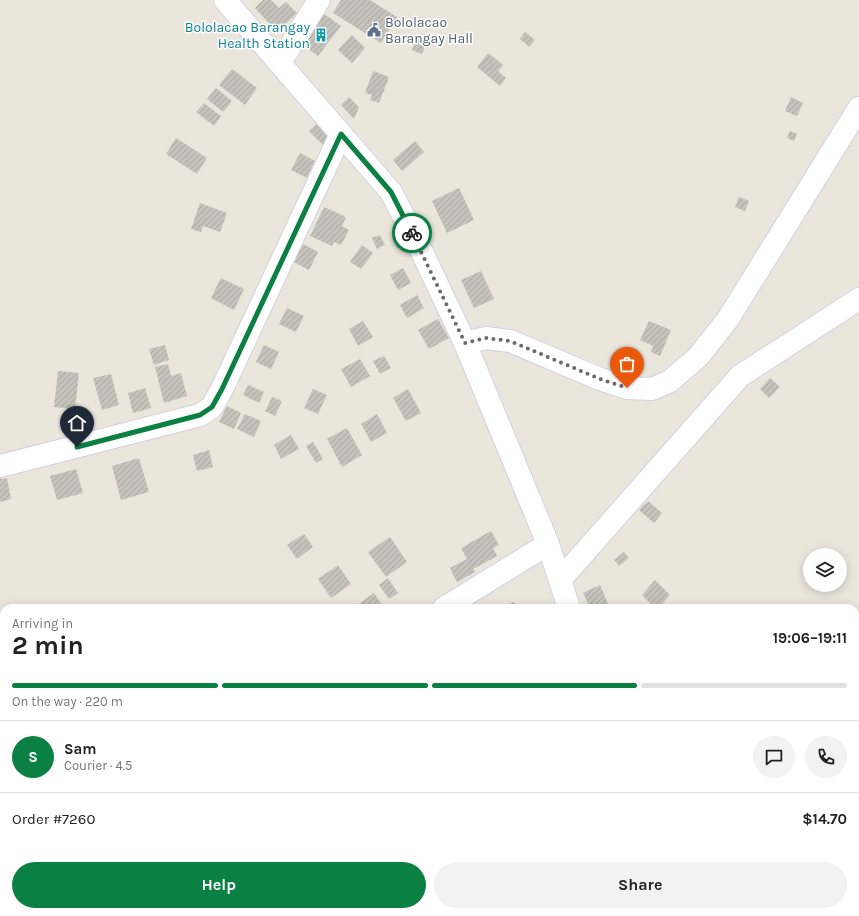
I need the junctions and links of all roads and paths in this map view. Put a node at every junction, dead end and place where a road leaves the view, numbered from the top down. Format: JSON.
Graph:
{"nodes":[{"id":1,"x":225,"y":0,"type":"edge"},
{"id":2,"x":319,"y":0,"type":"edge"},
{"id":3,"x":280,"y":63,"type":"junction"},
{"id":4,"x":859,"y":108,"type":"edge"},
{"id":5,"x":341,"y":134,"type":"junction"},
{"id":6,"x":859,"y":298,"type":"edge"},
{"id":7,"x":465,"y":343,"type":"junction"},
{"id":8,"x":0,"y":466,"type":"edge"},
{"id":9,"x":548,"y":544,"type":"junction"},
{"id":10,"x":560,"y":580,"type":"junction"},
{"id":11,"x":450,"y":604,"type":"edge"},
{"id":12,"x":568,"y":604,"type":"edge"}],
"edges":[{"from":1,"to":3,"type":"street"},
{"from":2,"to":3,"type":"street"},
{"from":3,"to":5,"type":"street"},
{"from":4,"to":7,"type":"street"},
{"from":5,"to":7,"type":"street"},
{"from":5,"to":8,"type":"street"},
{"from":6,"to":10,"type":"street"},
{"from":7,"to":9,"type":"street"},
{"from":9,"to":10,"type":"street"},
{"from":9,"to":11,"type":"street"},
{"from":10,"to":12,"type":"street"}]}
